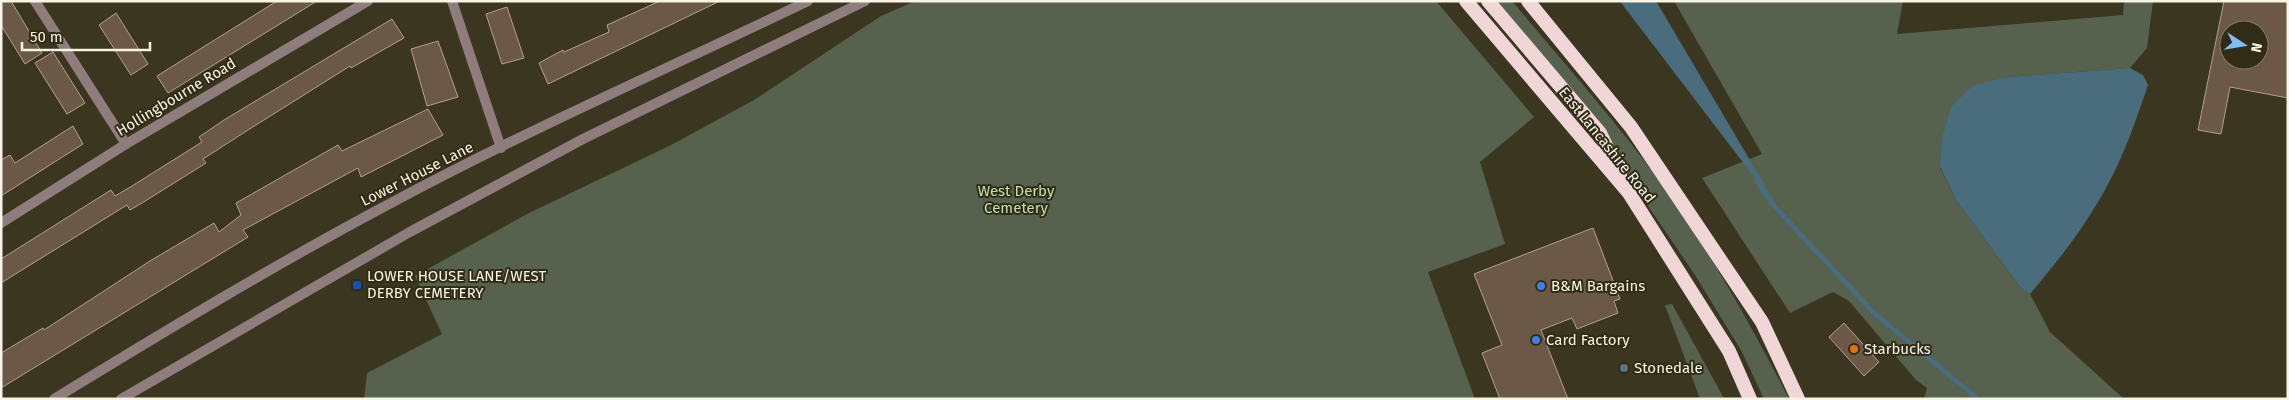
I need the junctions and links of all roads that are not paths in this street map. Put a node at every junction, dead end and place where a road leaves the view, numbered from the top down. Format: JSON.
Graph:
{"nodes":[{"id":1,"x":35,"y":1,"type":"edge"},
{"id":2,"x":368,"y":1,"type":"edge"},
{"id":3,"x":452,"y":1,"type":"edge"},
{"id":4,"x":808,"y":1,"type":"edge"},
{"id":5,"x":865,"y":1,"type":"edge"},
{"id":6,"x":1466,"y":1,"type":"edge"},
{"id":7,"x":1488,"y":1,"type":"edge"},
{"id":8,"x":1528,"y":1,"type":"edge"},
{"id":9,"x":126,"y":144,"type":"junction"},
{"id":10,"x":501,"y":148,"type":"junction"},
{"id":11,"x":1630,"y":193,"type":"junction"},
{"id":12,"x":1,"y":223,"type":"edge"},
{"id":13,"x":54,"y":399,"type":"edge"},
{"id":14,"x":121,"y":399,"type":"edge"},
{"id":15,"x":1750,"y":399,"type":"edge"},
{"id":16,"x":1798,"y":399,"type":"edge"}],
"edges":[{"from":1,"to":9,"type":"street"},
{"from":2,"to":9,"type":"street","name":"Hollingbourne Road"},
{"from":3,"to":10,"type":"street"},
{"from":4,"to":10,"type":"street","name":"Lower House Lane"},
{"from":5,"to":14,"type":"street"},
{"from":6,"to":11,"type":"highway","name":"East Lancashire Road"},
{"from":7,"to":11,"type":"highway"},
{"from":8,"to":16,"type":"highway","name":"East Lancashire Road"},
{"from":9,"to":12,"type":"street","name":"Hollingbourne Road"},
{"from":10,"to":13,"type":"street","name":"Lower House Lane"},
{"from":11,"to":15,"type":"highway","name":"East Lancashire Road"}]}
